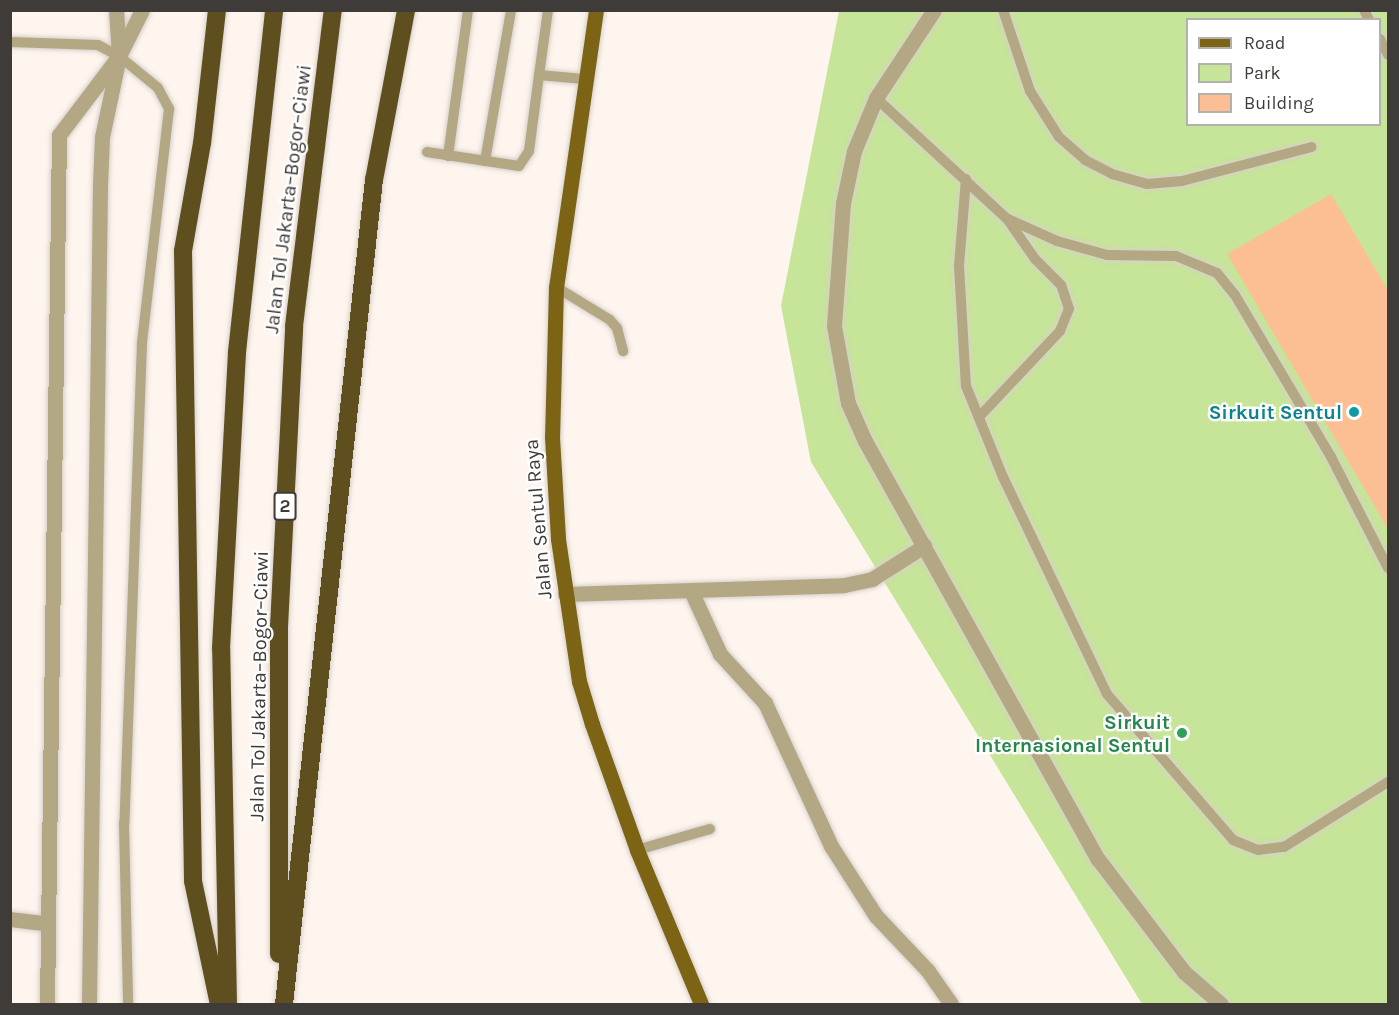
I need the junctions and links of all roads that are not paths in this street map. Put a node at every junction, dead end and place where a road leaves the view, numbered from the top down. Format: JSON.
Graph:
{"nodes":[{"id":1,"x":116,"y":10,"type":"edge"},
{"id":2,"x":142,"y":10,"type":"edge"},
{"id":3,"x":217,"y":10,"type":"edge"},
{"id":4,"x":274,"y":10,"type":"edge"},
{"id":5,"x":333,"y":10,"type":"edge"},
{"id":6,"x":406,"y":10,"type":"edge"},
{"id":7,"x":468,"y":10,"type":"edge"},
{"id":8,"x":511,"y":10,"type":"edge"},
{"id":9,"x":548,"y":10,"type":"edge"},
{"id":10,"x":596,"y":10,"type":"edge"},
{"id":11,"x":934,"y":10,"type":"edge"},
{"id":12,"x":1003,"y":10,"type":"edge"},
{"id":13,"x":1381,"y":41,"type":"edge"},
{"id":14,"x":11,"y":42,"type":"edge"},
{"id":15,"x":1389,"y":55,"type":"edge"},
{"id":16,"x":119,"y":56,"type":"junction"},
{"id":17,"x":539,"y":75,"type":"junction"},
{"id":18,"x":584,"y":80,"type":"junction"},
{"id":19,"x":876,"y":98,"type":"junction"},
{"id":20,"x":1312,"y":147,"type":"dead end"},
{"id":21,"x":428,"y":153,"type":"dead end"},
{"id":22,"x":448,"y":156,"type":"junction"},
{"id":23,"x":485,"y":161,"type":"junction"},
{"id":24,"x":966,"y":179,"type":"junction"},
{"id":25,"x":1006,"y":218,"type":"junction"},
{"id":26,"x":556,"y":287,"type":"junction"},
{"id":27,"x":623,"y":351,"type":"dead end"},
{"id":28,"x":979,"y":417,"type":"junction"},
{"id":29,"x":924,"y":546,"type":"junction"},
{"id":30,"x":1389,"y":568,"type":"edge"},
{"id":31,"x":692,"y":593,"type":"junction"},
{"id":32,"x":565,"y":594,"type":"junction"},
{"id":33,"x":1389,"y":782,"type":"edge"},
{"id":34,"x":710,"y":829,"type":"dead end"},
{"id":35,"x":637,"y":850,"type":"junction"},
{"id":36,"x":10,"y":919,"type":"edge"},
{"id":37,"x":48,"y":924,"type":"junction"},
{"id":38,"x":47,"y":1005,"type":"edge"},
{"id":39,"x":89,"y":1005,"type":"edge"},
{"id":40,"x":128,"y":1005,"type":"edge"},
{"id":41,"x":219,"y":1005,"type":"edge"},
{"id":42,"x":228,"y":1005,"type":"edge"},
{"id":43,"x":282,"y":1005,"type":"edge"},
{"id":44,"x":701,"y":1005,"type":"edge"},
{"id":45,"x":951,"y":1005,"type":"edge"},
{"id":46,"x":1221,"y":1005,"type":"edge"}],
"edges":[{"from":1,"to":16,"type":"street"},
{"from":2,"to":16,"type":"street"},
{"from":3,"to":41,"type":"highway"},
{"from":4,"to":42,"type":"highway","name":"Jalan Tol Jakarta–Bogor–Ciawi"},
{"from":5,"to":43,"type":"highway","name":"Jalan Tol Jakarta–Bogor–Ciawi","number":"2"},
{"from":6,"to":43,"type":"highway"},
{"from":7,"to":22,"type":"lane"},
{"from":8,"to":23,"type":"lane"},
{"from":9,"to":17,"type":"lane"},
{"from":10,"to":18,"type":"main road","name":"Jalan Sentul Raya"},
{"from":11,"to":19,"type":"street"},
{"from":12,"to":20,"type":"lane"},
{"from":13,"to":15,"type":"lane"},
{"from":14,"to":16,"type":"lane"},
{"from":16,"to":37,"type":"street"},
{"from":16,"to":39,"type":"street"},
{"from":16,"to":40,"type":"lane"},
{"from":17,"to":18,"type":"lane"},
{"from":17,"to":23,"type":"lane"},
{"from":18,"to":26,"type":"main road","name":"Jalan Sentul Raya"},
{"from":19,"to":24,"type":"lane"},
{"from":19,"to":29,"type":"street"},
{"from":21,"to":22,"type":"lane"},
{"from":22,"to":23,"type":"lane"},
{"from":24,"to":25,"type":"lane"},
{"from":24,"to":28,"type":"lane"},
{"from":25,"to":28,"type":"lane"},
{"from":25,"to":30,"type":"lane"},
{"from":26,"to":27,"type":"lane"},
{"from":26,"to":32,"type":"main road","name":"Jalan Sentul Raya"},
{"from":28,"to":33,"type":"lane"},
{"from":29,"to":31,"type":"street"},
{"from":29,"to":46,"type":"street"},
{"from":31,"to":32,"type":"street"},
{"from":31,"to":45,"type":"street"},
{"from":32,"to":35,"type":"main road","name":"Jalan Sentul Raya"},
{"from":34,"to":35,"type":"lane"},
{"from":35,"to":44,"type":"main road","name":"Jalan Sentul Raya"},
{"from":36,"to":37,"type":"street"},
{"from":37,"to":38,"type":"street"}]}
